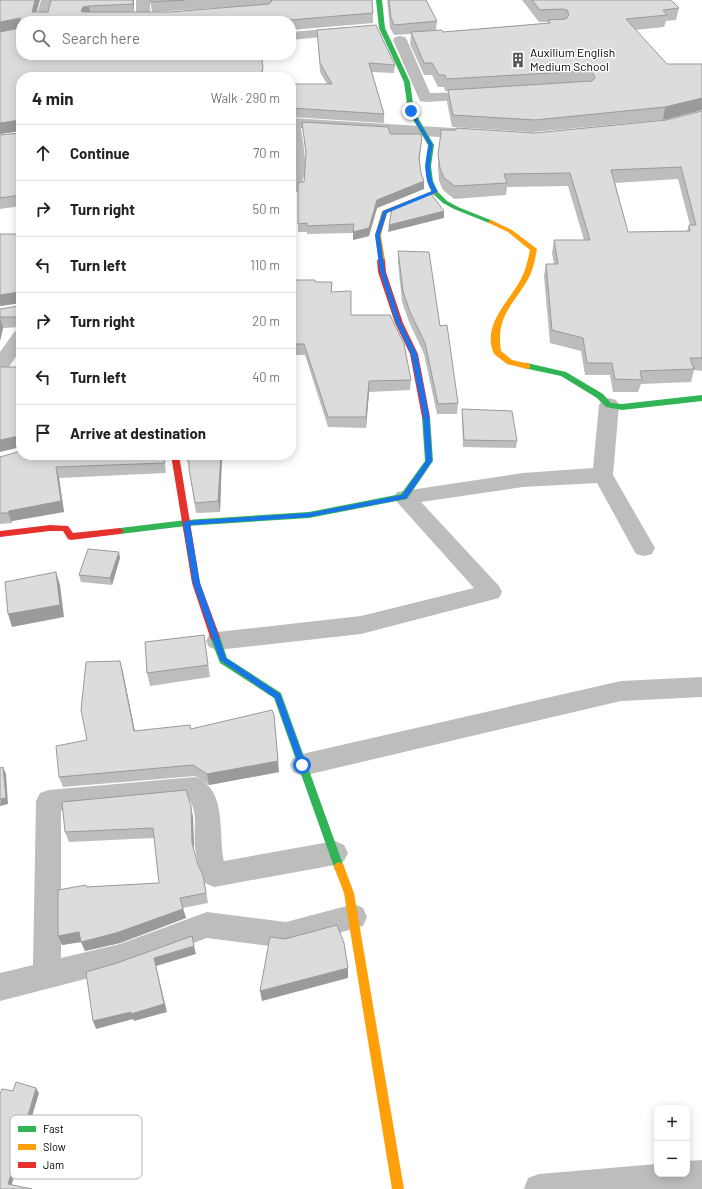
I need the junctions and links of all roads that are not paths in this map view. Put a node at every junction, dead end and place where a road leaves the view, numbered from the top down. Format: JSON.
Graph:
{"nodes":[{"id":1,"x":48,"y":0,"type":"edge"},
{"id":2,"x":144,"y":0,"type":"edge"},
{"id":3,"x":379,"y":0,"type":"edge"},
{"id":4,"x":267,"y":10,"type":"edge"},
{"id":5,"x":249,"y":11,"type":"edge"},
{"id":6,"x":43,"y":16,"type":"edge"},
{"id":7,"x":143,"y":16,"type":"edge"},
{"id":8,"x":382,"y":28,"type":"junction"},
{"id":9,"x":296,"y":36,"type":"edge"},
{"id":10,"x":416,"y":39,"type":"edge"},
{"id":11,"x":394,"y":41,"type":"junction"},
{"id":12,"x":489,"y":95,"type":"edge"},
{"id":13,"x":296,"y":123,"type":"edge"},
{"id":14,"x":422,"y":131,"type":"junction"},
{"id":15,"x":485,"y":135,"type":"edge"},
{"id":16,"x":296,"y":152,"type":"edge"},
{"id":17,"x":296,"y":173,"type":"edge"},
{"id":18,"x":435,"y":192,"type":"junction"},
{"id":19,"x":16,"y":342,"type":"edge"},
{"id":20,"x":0,"y":366,"type":"edge"},
{"id":21,"x":702,"y":398,"type":"edge"},
{"id":22,"x":609,"y":405,"type":"junction"},
{"id":23,"x":176,"y":460,"type":"edge"},
{"id":24,"x":603,"y":475,"type":"junction"},
{"id":25,"x":404,"y":497,"type":"junction"},
{"id":26,"x":186,"y":523,"type":"junction"},
{"id":27,"x":0,"y":534,"type":"edge"},
{"id":28,"x":644,"y":548,"type":"dead end"},
{"id":29,"x":217,"y":641,"type":"junction"},
{"id":30,"x":702,"y":687,"type":"edge"},
{"id":31,"x":302,"y":765,"type":"junction"},
{"id":32,"x":335,"y":853,"type":"junction"},
{"id":33,"x":354,"y":917,"type":"junction"},
{"id":34,"x":47,"y":974,"type":"junction"},
{"id":35,"x":0,"y":987,"type":"edge"},
{"id":36,"x":702,"y":1175,"type":"edge"},
{"id":37,"x":617,"y":1186,"type":"edge"},
{"id":38,"x":398,"y":1189,"type":"edge"},
{"id":39,"x":539,"y":1189,"type":"edge"}],
"edges":[{"from":1,"to":6,"type":"street"},
{"from":2,"to":7,"type":"street"},
{"from":3,"to":8,"type":"street"},
{"from":4,"to":5,"type":"street"},
{"from":8,"to":9,"type":"street"},
{"from":8,"to":11,"type":"street"},
{"from":10,"to":11,"type":"street"},
{"from":11,"to":12,"type":"street"},
{"from":11,"to":14,"type":"street"},
{"from":13,"to":14,"type":"street"},
{"from":14,"to":15,"type":"street"},
{"from":14,"to":18,"type":"street"},
{"from":16,"to":17,"type":"street"},
{"from":18,"to":22,"type":"street"},
{"from":18,"to":25,"type":"street"},
{"from":19,"to":20,"type":"street"},
{"from":21,"to":22,"type":"street"},
{"from":22,"to":24,"type":"street"},
{"from":23,"to":26,"type":"street"},
{"from":24,"to":25,"type":"street"},
{"from":24,"to":28,"type":"street"},
{"from":25,"to":26,"type":"street"},
{"from":25,"to":29,"type":"street"},
{"from":26,"to":27,"type":"street"},
{"from":26,"to":29,"type":"street"},
{"from":29,"to":31,"type":"street"},
{"from":30,"to":31,"type":"street"},
{"from":31,"to":32,"type":"street"},
{"from":32,"to":33,"type":"street"},
{"from":32,"to":34,"type":"street"},
{"from":33,"to":34,"type":"street"},
{"from":33,"to":38,"type":"street"},
{"from":34,"to":35,"type":"street"},
{"from":36,"to":37,"type":"street"},
{"from":37,"to":39,"type":"street"}]}
